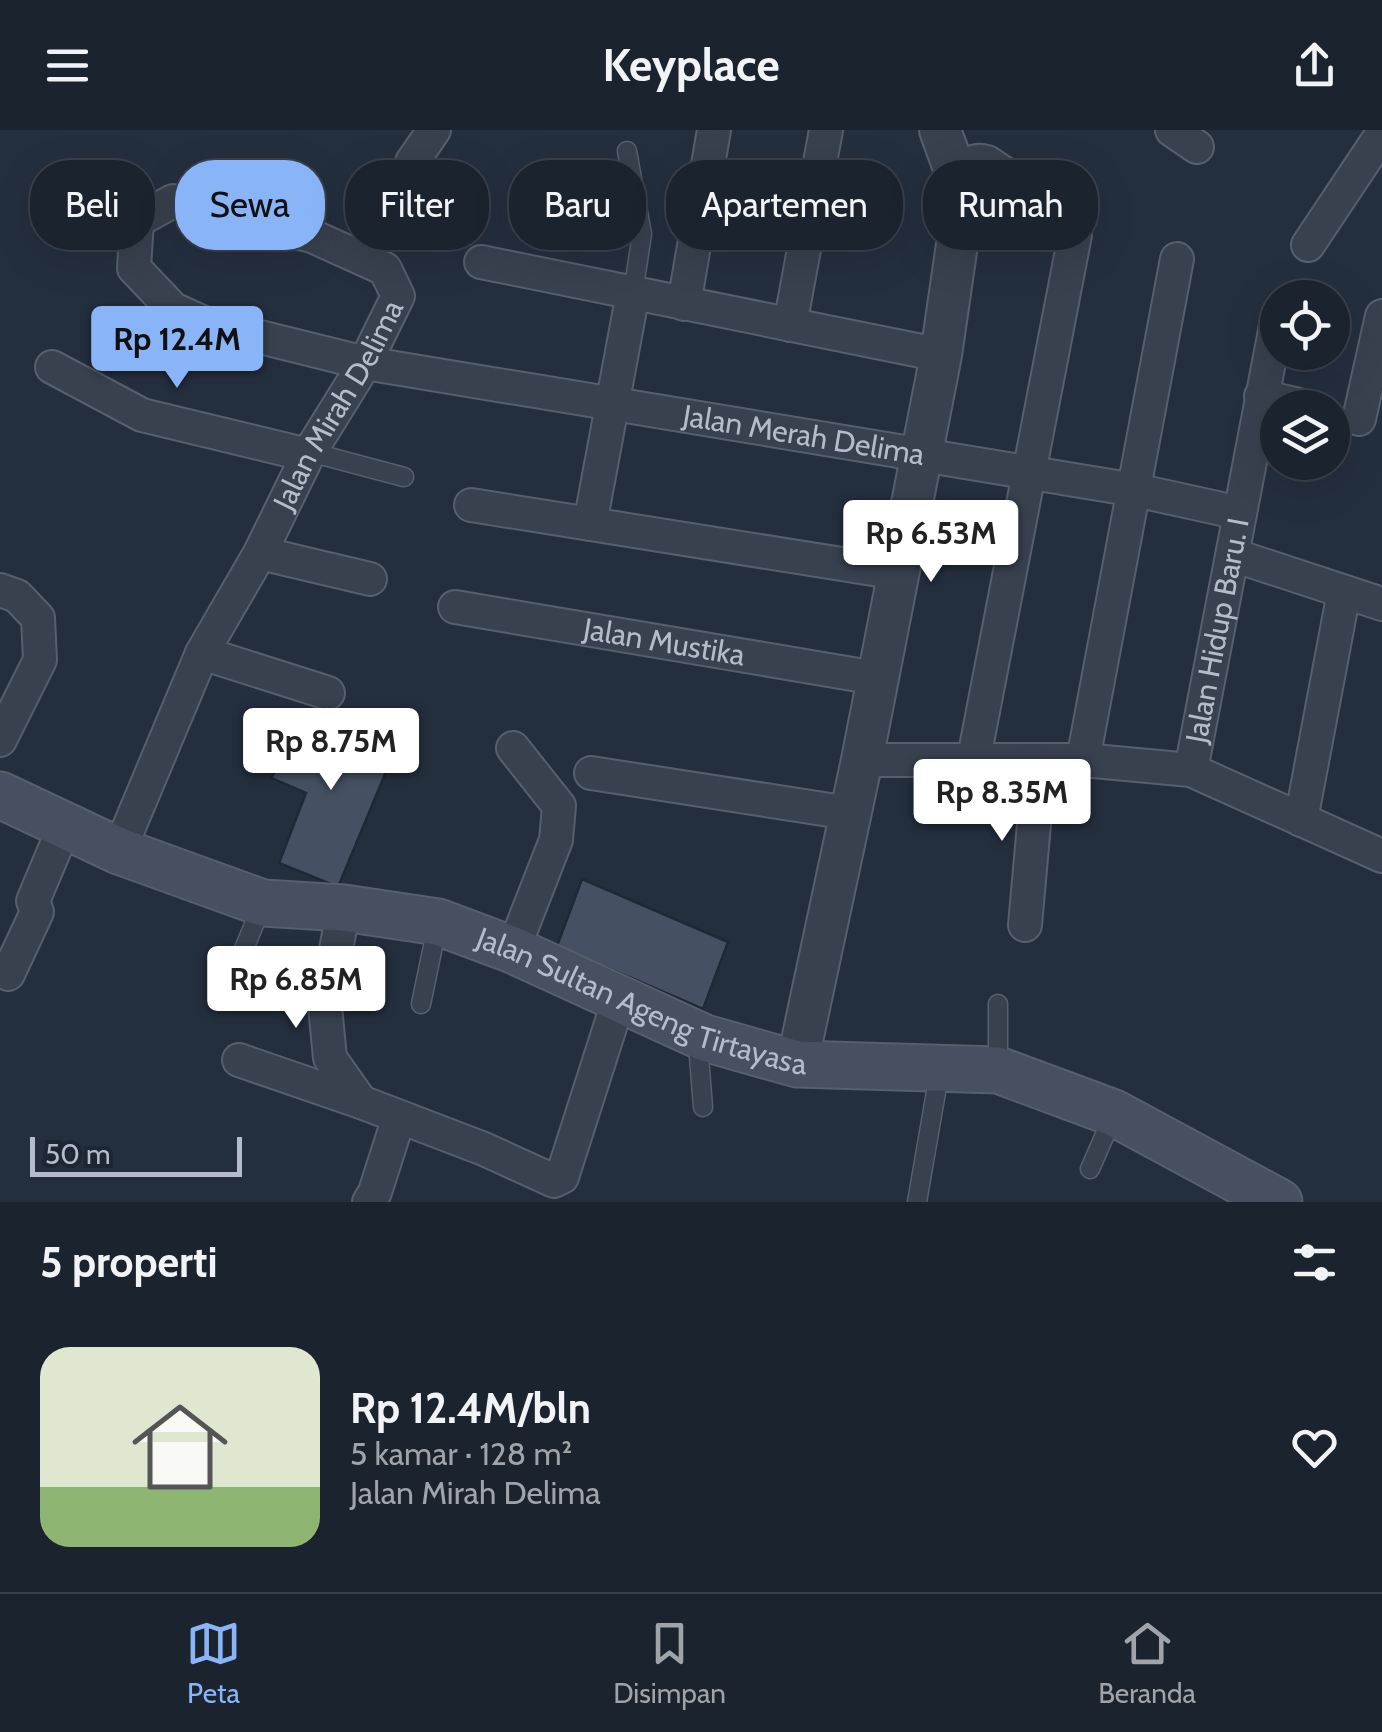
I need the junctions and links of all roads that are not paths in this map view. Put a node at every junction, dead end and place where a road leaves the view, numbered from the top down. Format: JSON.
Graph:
{"nodes":[{"id":1,"x":434,"y":130,"type":"edge"},
{"id":2,"x":714,"y":130,"type":"edge"},
{"id":3,"x":826,"y":130,"type":"edge"},
{"id":4,"x":940,"y":130,"type":"edge"},
{"id":5,"x":1382,"y":134,"type":"edge"},
{"id":6,"x":627,"y":152,"type":"dead end"},
{"id":7,"x":413,"y":160,"type":"edge"},
{"id":8,"x":951,"y":160,"type":"edge"},
{"id":9,"x":1308,"y":245,"type":"dead end"},
{"id":10,"x":956,"y":250,"type":"edge"},
{"id":11,"x":1072,"y":250,"type":"edge"},
{"id":12,"x":1177,"y":259,"type":"dead end"},
{"id":13,"x":481,"y":262,"type":"dead end"},
{"id":14,"x":633,"y":293,"type":"junction"},
{"id":15,"x":684,"y":304,"type":"junction"},
{"id":16,"x":1382,"y":316,"type":"edge"},
{"id":17,"x":204,"y":323,"type":"joint"},
{"id":18,"x":790,"y":326,"type":"junction"},
{"id":19,"x":941,"y":355,"type":"junction"},
{"id":20,"x":366,"y":363,"type":"junction"},
{"id":21,"x":52,"y":367,"type":"dead end"},
{"id":22,"x":1260,"y":402,"type":"edge"},
{"id":23,"x":610,"y":405,"type":"junction"},
{"id":24,"x":1358,"y":418,"type":"edge"},
{"id":25,"x":309,"y":454,"type":"junction"},
{"id":26,"x":923,"y":454,"type":"junction"},
{"id":27,"x":1030,"y":474,"type":"junction"},
{"id":28,"x":404,"y":477,"type":"dead end"},
{"id":29,"x":1135,"y":490,"type":"junction"},
{"id":30,"x":471,"y":505,"type":"dead end"},
{"id":31,"x":1240,"y":513,"type":"junction"},
{"id":32,"x":590,"y":524,"type":"junction"},
{"id":33,"x":260,"y":552,"type":"junction"},
{"id":34,"x":1233,"y":555,"type":"junction"},
{"id":35,"x":898,"y":573,"type":"junction"},
{"id":36,"x":370,"y":579,"type":"dead end"},
{"id":37,"x":0,"y":590,"type":"edge"},
{"id":38,"x":1344,"y":592,"type":"junction"},
{"id":39,"x":1382,"y":604,"type":"edge"},
{"id":40,"x":456,"y":607,"type":"dead end"},
{"id":41,"x":202,"y":654,"type":"junction"},
{"id":42,"x":876,"y":678,"type":"junction"},
{"id":43,"x":328,"y":693,"type":"dead end"},
{"id":44,"x":0,"y":740,"type":"edge"},
{"id":45,"x":513,"y":748,"type":"dead end"},
{"id":46,"x":862,"y":760,"type":"junction"},
{"id":47,"x":1083,"y":760,"type":"junction"},
{"id":48,"x":972,"y":762,"type":"junction"},
{"id":49,"x":1032,"y":762,"type":"junction"},
{"id":50,"x":1191,"y":770,"type":"junction"},
{"id":51,"x":591,"y":773,"type":"dead end"},
{"id":52,"x":0,"y":795,"type":"edge"},
{"id":53,"x":849,"y":813,"type":"junction"},
{"id":54,"x":1301,"y":820,"type":"junction"},
{"id":55,"x":65,"y":824,"type":"junction"},
{"id":56,"x":120,"y":850,"type":"junction"},
{"id":57,"x":1382,"y":856,"type":"edge"},
{"id":58,"x":263,"y":903,"type":"junction"},
{"id":59,"x":344,"y":908,"type":"junction"},
{"id":60,"x":438,"y":922,"type":"junction"},
{"id":61,"x":1026,"y":925,"type":"dead end"},
{"id":62,"x":513,"y":950,"type":"junction"},
{"id":63,"x":8,"y":974,"type":"dead end"},
{"id":64,"x":224,"y":997,"type":"dead end"},
{"id":65,"x":618,"y":999,"type":"junction"},
{"id":66,"x":421,"y":1004,"type":"dead end"},
{"id":67,"x":998,"y":1004,"type":"dead end"},
{"id":68,"x":705,"y":1038,"type":"junction"},
{"id":69,"x":239,"y":1060,"type":"dead end"},
{"id":70,"x":818,"y":1064,"type":"junction"},
{"id":71,"x":940,"y":1068,"type":"junction"},
{"id":72,"x":998,"y":1070,"type":"junction"},
{"id":73,"x":361,"y":1102,"type":"junction"},
{"id":74,"x":704,"y":1107,"type":"dead end"},
{"id":75,"x":1114,"y":1113,"type":"junction"},
{"id":76,"x":399,"y":1116,"type":"junction"},
{"id":77,"x":1090,"y":1169,"type":"dead end"},
{"id":78,"x":380,"y":1199,"type":"edge"},
{"id":79,"x":917,"y":1202,"type":"edge"},
{"id":80,"x":1278,"y":1202,"type":"edge"}],
"edges":[{"from":1,"to":7,"type":"street"},
{"from":2,"to":15,"type":"street"},
{"from":3,"to":18,"type":"street"},
{"from":4,"to":8,"type":"street"},
{"from":5,"to":9,"type":"street"},
{"from":6,"to":14,"type":"lane"},
{"from":10,"to":19,"type":"street"},
{"from":11,"to":27,"type":"street"},
{"from":12,"to":29,"type":"street"},
{"from":13,"to":14,"type":"street"},
{"from":14,"to":15,"type":"street"},
{"from":14,"to":23,"type":"street"},
{"from":15,"to":18,"type":"street"},
{"from":16,"to":24,"type":"street"},
{"from":17,"to":20,"type":"street","name":"Jalan Merah Delima"},
{"from":17,"to":20,"type":"street","name":"Jalan Mirah Delima"},
{"from":18,"to":19,"type":"street"},
{"from":19,"to":26,"type":"street"},
{"from":20,"to":23,"type":"street","name":"Jalan Merah Delima"},
{"from":20,"to":25,"type":"street","name":"Jalan Mirah Delima"},
{"from":21,"to":25,"type":"street"},
{"from":22,"to":31,"type":"street","name":"Jalan Hidup Baru. I"},
{"from":23,"to":26,"type":"street","name":"Jalan Merah Delima"},
{"from":23,"to":32,"type":"street"},
{"from":25,"to":28,"type":"lane"},
{"from":25,"to":33,"type":"street","name":"Jalan Mirah Delima"},
{"from":26,"to":27,"type":"street","name":"Jalan Merah Delima"},
{"from":26,"to":35,"type":"street"},
{"from":27,"to":29,"type":"street","name":"Jalan Merah Delima"},
{"from":27,"to":48,"type":"street"},
{"from":29,"to":31,"type":"street","name":"Jalan Merah Delima"},
{"from":29,"to":47,"type":"street"},
{"from":30,"to":32,"type":"street"},
{"from":31,"to":34,"type":"street","name":"Jalan Hidup Baru. I"},
{"from":32,"to":35,"type":"street"},
{"from":33,"to":36,"type":"street"},
{"from":33,"to":41,"type":"street","name":"Jalan Mirah Delima"},
{"from":34,"to":38,"type":"street"},
{"from":34,"to":50,"type":"street","name":"Jalan Hidup Baru. I"},
{"from":35,"to":42,"type":"street"},
{"from":37,"to":44,"type":"street"},
{"from":38,"to":39,"type":"street"},
{"from":38,"to":54,"type":"street"},
{"from":40,"to":42,"type":"street","name":"Jalan Mustika"},
{"from":41,"to":43,"type":"street"},
{"from":41,"to":56,"type":"street","name":"Jalan Mirah Delima"},
{"from":42,"to":46,"type":"street"},
{"from":45,"to":62,"type":"street"},
{"from":46,"to":48,"type":"street"},
{"from":46,"to":53,"type":"street"},
{"from":47,"to":49,"type":"street"},
{"from":47,"to":50,"type":"street"},
{"from":48,"to":49,"type":"street"},
{"from":49,"to":61,"type":"street"},
{"from":50,"to":54,"type":"street"},
{"from":51,"to":53,"type":"street"},
{"from":52,"to":55,"type":"main road","name":"Jalan Sultan Ageng Tirtayasa"},
{"from":53,"to":70,"type":"street"},
{"from":54,"to":57,"type":"street"},
{"from":55,"to":56,"type":"main road","name":"Jalan Sultan Ageng Tirtayasa"},
{"from":55,"to":63,"type":"street"},
{"from":56,"to":58,"type":"main road","name":"Jalan Sultan Ageng Tirtayasa"},
{"from":58,"to":59,"type":"main road","name":"Jalan Sultan Ageng Tirtayasa"},
{"from":58,"to":64,"type":"lane"},
{"from":59,"to":60,"type":"main road","name":"Jalan Sultan Ageng Tirtayasa"},
{"from":59,"to":73,"type":"street"},
{"from":60,"to":62,"type":"main road","name":"Jalan Sultan Ageng Tirtayasa"},
{"from":60,"to":66,"type":"lane"},
{"from":62,"to":65,"type":"main road","name":"Jalan Sultan Ageng Tirtayasa"},
{"from":65,"to":68,"type":"main road","name":"Jalan Sultan Ageng Tirtayasa"},
{"from":65,"to":76,"type":"street"},
{"from":67,"to":72,"type":"lane"},
{"from":68,"to":70,"type":"main road","name":"Jalan Sultan Ageng Tirtayasa"},
{"from":68,"to":74,"type":"lane"},
{"from":69,"to":73,"type":"street"},
{"from":70,"to":71,"type":"main road","name":"Jalan Sultan Ageng Tirtayasa"},
{"from":71,"to":72,"type":"main road","name":"Jalan Sultan Ageng Tirtayasa"},
{"from":71,"to":79,"type":"lane"},
{"from":72,"to":75,"type":"main road","name":"Jalan Sultan Ageng Tirtayasa"},
{"from":73,"to":76,"type":"street"},
{"from":75,"to":77,"type":"lane"},
{"from":75,"to":80,"type":"main road","name":"Jalan Sultan Ageng Tirtayasa"},
{"from":76,"to":78,"type":"street"}]}
